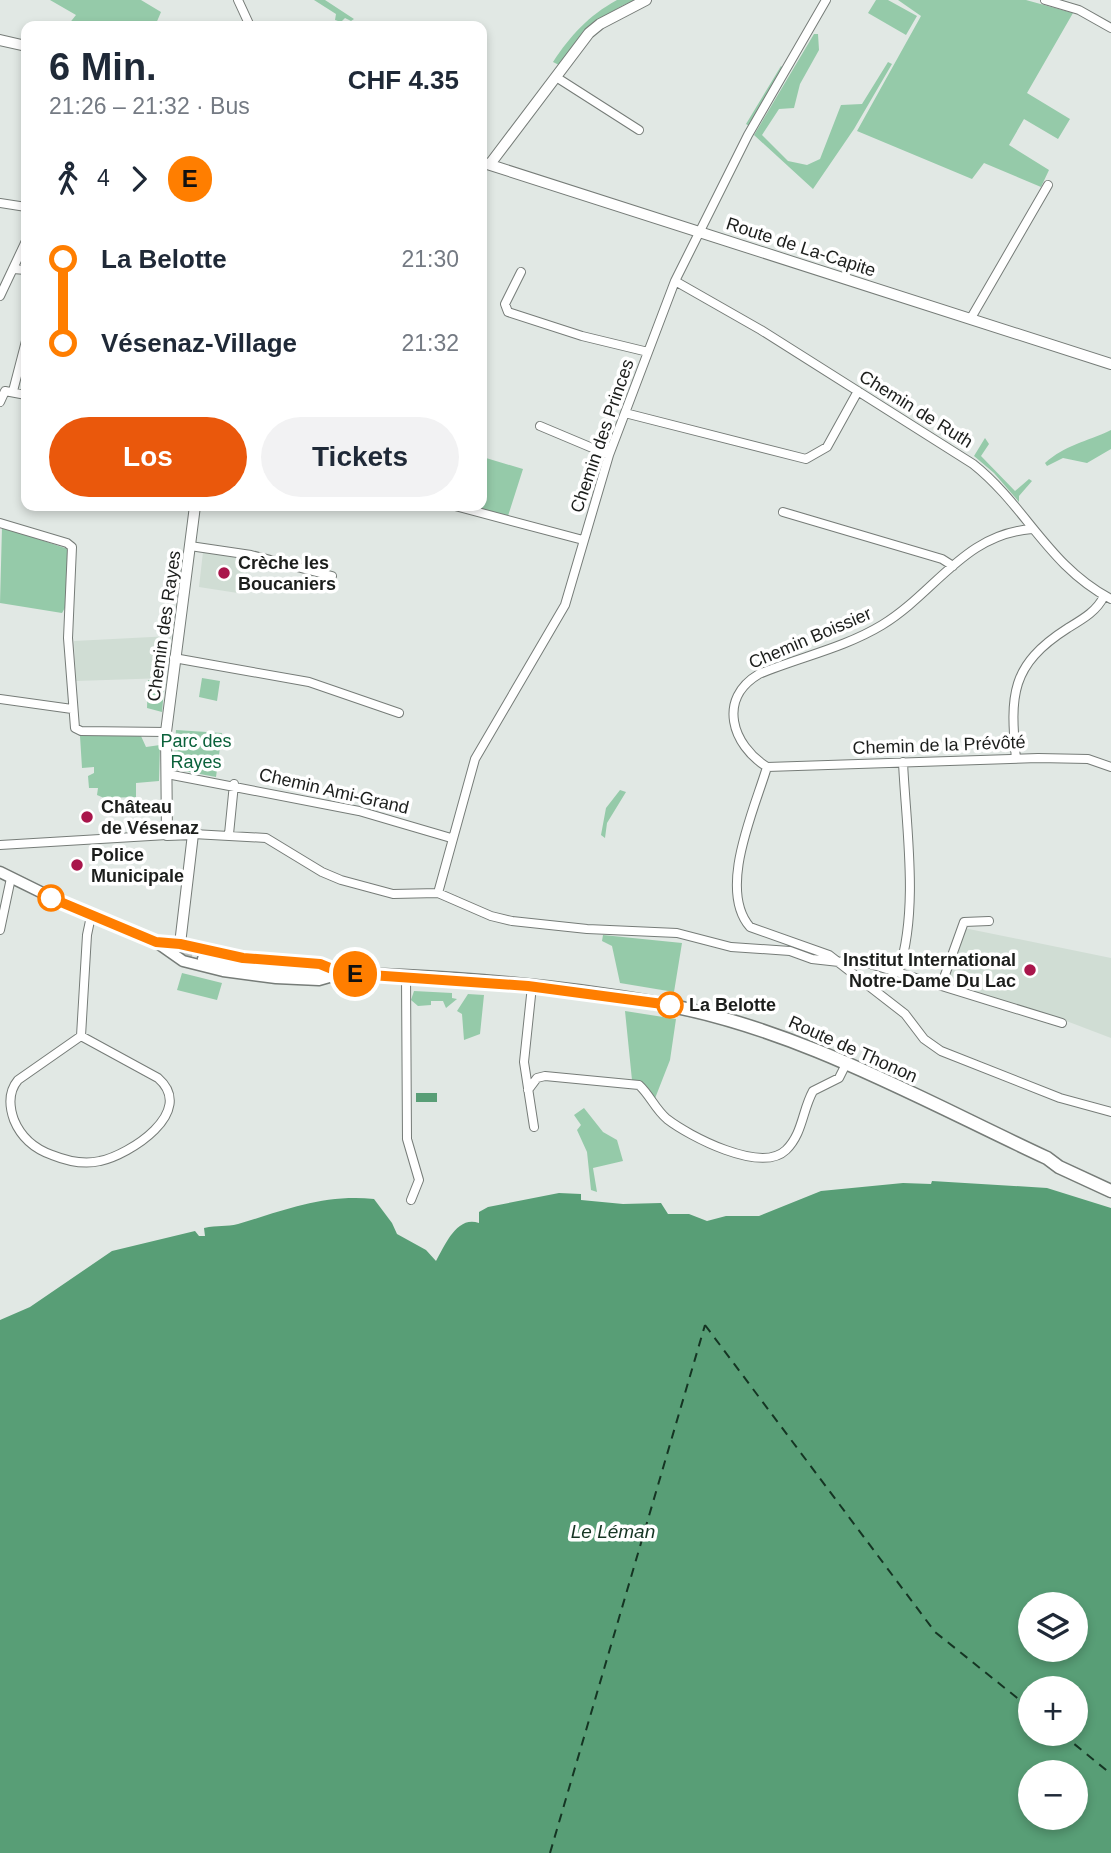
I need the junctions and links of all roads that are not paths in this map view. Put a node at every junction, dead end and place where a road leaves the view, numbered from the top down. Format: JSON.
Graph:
{"nodes":[{"id":1,"x":238,"y":0,"type":"edge"},
{"id":2,"x":646,"y":0,"type":"edge"},
{"id":3,"x":826,"y":0,"type":"edge"},
{"id":4,"x":1045,"y":0,"type":"edge"},
{"id":5,"x":248,"y":21,"type":"edge"},
{"id":6,"x":1111,"y":27,"type":"edge"},
{"id":7,"x":0,"y":40,"type":"edge"},
{"id":8,"x":21,"y":45,"type":"edge"},
{"id":9,"x":556,"y":78,"type":"junction"},
{"id":10,"x":639,"y":130,"type":"dead end"},
{"id":11,"x":487,"y":162,"type":"edge"},
{"id":12,"x":487,"y":163,"type":"edge"},
{"id":13,"x":1048,"y":185,"type":"dead end"},
{"id":14,"x":0,"y":203,"type":"edge"},
{"id":15,"x":21,"y":206,"type":"edge"},
{"id":16,"x":698,"y":231,"type":"junction"},
{"id":17,"x":21,"y":252,"type":"edge"},
{"id":18,"x":13,"y":269,"type":"junction"},
{"id":19,"x":21,"y":270,"type":"edge"},
{"id":20,"x":521,"y":272,"type":"dead end"},
{"id":21,"x":675,"y":281,"type":"junction"},
{"id":22,"x":0,"y":296,"type":"edge"},
{"id":23,"x":971,"y":318,"type":"junction"},
{"id":24,"x":648,"y":352,"type":"junction"},
{"id":25,"x":21,"y":353,"type":"edge"},
{"id":26,"x":1111,"y":364,"type":"edge"},
{"id":27,"x":6,"y":390,"type":"edge"},
{"id":28,"x":858,"y":391,"type":"junction"},
{"id":29,"x":0,"y":402,"type":"edge"},
{"id":30,"x":625,"y":413,"type":"junction"},
{"id":31,"x":540,"y":426,"type":"dead end"},
{"id":32,"x":609,"y":455,"type":"junction"},
{"id":33,"x":194,"y":511,"type":"edge"},
{"id":34,"x":474,"y":511,"type":"edge"},
{"id":35,"x":783,"y":512,"type":"dead end"},
{"id":36,"x":0,"y":523,"type":"edge"},
{"id":37,"x":1032,"y":528,"type":"junction"},
{"id":38,"x":583,"y":540,"type":"junction"},
{"id":39,"x":191,"y":546,"type":"junction"},
{"id":40,"x":953,"y":566,"type":"junction"},
{"id":41,"x":332,"y":576,"type":"dead end"},
{"id":42,"x":1107,"y":597,"type":"edge"},
{"id":43,"x":174,"y":658,"type":"junction"},
{"id":44,"x":0,"y":699,"type":"edge"},
{"id":45,"x":72,"y":709,"type":"junction"},
{"id":46,"x":399,"y":713,"type":"dead end"},
{"id":47,"x":166,"y":732,"type":"junction"},
{"id":48,"x":1016,"y":759,"type":"junction"},
{"id":49,"x":903,"y":762,"type":"junction"},
{"id":50,"x":767,"y":767,"type":"junction"},
{"id":51,"x":1111,"y":767,"type":"edge"},
{"id":52,"x":166,"y":774,"type":"junction"},
{"id":53,"x":234,"y":784,"type":"junction"},
{"id":54,"x":193,"y":834,"type":"junction"},
{"id":55,"x":229,"y":834,"type":"junction"},
{"id":56,"x":167,"y":835,"type":"junction"},
{"id":57,"x":451,"y":838,"type":"junction"},
{"id":58,"x":0,"y":845,"type":"edge"},
{"id":59,"x":0,"y":872,"type":"edge"},
{"id":60,"x":11,"y":878,"type":"junction"},
{"id":61,"x":438,"y":893,"type":"junction"},
{"id":62,"x":92,"y":916,"type":"junction"},
{"id":63,"x":989,"y":921,"type":"dead end"},
{"id":64,"x":0,"y":930,"type":"edge"},
{"id":65,"x":156,"y":942,"type":"junction"},
{"id":66,"x":180,"y":944,"type":"junction"},
{"id":67,"x":176,"y":958,"type":"junction"},
{"id":68,"x":204,"y":959,"type":"tunnel mouth"},
{"id":69,"x":839,"y":962,"type":"junction"},
{"id":70,"x":899,"y":970,"type":"junction"},
{"id":71,"x":342,"y":973,"type":"junction"},
{"id":72,"x":406,"y":976,"type":"junction"},
{"id":73,"x":532,"y":986,"type":"junction"},
{"id":74,"x":941,"y":986,"type":"junction"},
{"id":75,"x":1062,"y":1023,"type":"dead end"},
{"id":76,"x":81,"y":1036,"type":"junction"},
{"id":77,"x":846,"y":1064,"type":"junction"},
{"id":78,"x":528,"y":1090,"type":"junction"},
{"id":79,"x":1111,"y":1112,"type":"edge"},
{"id":80,"x":534,"y":1127,"type":"dead end"},
{"id":81,"x":1047,"y":1158,"type":"junction"},
{"id":82,"x":1111,"y":1183,"type":"edge"},
{"id":83,"x":1111,"y":1191,"type":"edge"},
{"id":84,"x":411,"y":1200,"type":"dead end"}],
"edges":[{"from":1,"to":5,"type":"street"},
{"from":2,"to":9,"type":"street"},
{"from":3,"to":16,"type":"street","name":"Chemin des Princes"},
{"from":4,"to":6,"type":"street"},
{"from":7,"to":8,"type":"street"},
{"from":9,"to":10,"type":"street"},
{"from":9,"to":11,"type":"street"},
{"from":12,"to":16,"type":"street","name":"Route de La-Capite"},
{"from":13,"to":23,"type":"street"},
{"from":14,"to":15,"type":"street"},
{"from":16,"to":21,"type":"street","name":"Chemin des Princes"},
{"from":16,"to":23,"type":"street","name":"Route de La-Capite"},
{"from":17,"to":18,"type":"street"},
{"from":18,"to":19,"type":"street"},
{"from":18,"to":22,"type":"street"},
{"from":20,"to":24,"type":"street"},
{"from":21,"to":24,"type":"street","name":"Chemin des Princes"},
{"from":21,"to":28,"type":"street","name":"Chemin de Ruth"},
{"from":23,"to":26,"type":"street","name":"Route de La-Capite"},
{"from":24,"to":30,"type":"street","name":"Chemin des Princes"},
{"from":25,"to":27,"type":"street"},
{"from":27,"to":29,"type":"street"},
{"from":28,"to":30,"type":"street"},
{"from":28,"to":37,"type":"street","name":"Chemin de Ruth"},
{"from":30,"to":32,"type":"street","name":"Chemin des Princes"},
{"from":31,"to":32,"type":"street"},
{"from":32,"to":38,"type":"street","name":"Chemin des Princes"},
{"from":33,"to":39,"type":"street","name":"Chemin des Rayes"},
{"from":34,"to":38,"type":"street"},
{"from":35,"to":40,"type":"street"},
{"from":36,"to":45,"type":"street"},
{"from":37,"to":40,"type":"street","name":"Chemin Boissier"},
{"from":37,"to":42,"type":"street","name":"Chemin de Ruth"},
{"from":38,"to":57,"type":"street","name":"Chemin des Princes"},
{"from":39,"to":41,"type":"street"},
{"from":39,"to":43,"type":"street","name":"Chemin des Rayes"},
{"from":40,"to":50,"type":"street","name":"Chemin Boissier"},
{"from":42,"to":48,"type":"street"},
{"from":43,"to":46,"type":"street"},
{"from":43,"to":47,"type":"street","name":"Chemin des Rayes"},
{"from":44,"to":45,"type":"street"},
{"from":45,"to":47,"type":"street"},
{"from":47,"to":52,"type":"street","name":"Chemin des Rayes"},
{"from":48,"to":49,"type":"street","name":"Chemin de la Prévôté"},
{"from":48,"to":51,"type":"street","name":"Chemin de la Prévôté"},
{"from":49,"to":50,"type":"street","name":"Chemin de la Prévôté"},
{"from":49,"to":70,"type":"street"},
{"from":50,"to":69,"type":"street"},
{"from":52,"to":53,"type":"street","name":"Chemin Ami-Grand"},
{"from":52,"to":56,"type":"street","name":"Chemin des Rayes"},
{"from":53,"to":55,"type":"street"},
{"from":53,"to":57,"type":"street","name":"Chemin Ami-Grand"},
{"from":54,"to":55,"type":"street"},
{"from":54,"to":56,"type":"street"},
{"from":54,"to":66,"type":"street"},
{"from":55,"to":61,"type":"street"},
{"from":56,"to":58,"type":"street"},
{"from":57,"to":61,"type":"street","name":"Chemin des Princes"},
{"from":59,"to":60,"type":"main road","name":"Route de Thonon"},
{"from":60,"to":62,"type":"main road","name":"Route de Thonon"},
{"from":60,"to":64,"type":"street"},
{"from":61,"to":69,"type":"street"},
{"from":62,"to":65,"type":"main road","name":"Route de Thonon"},
{"from":62,"to":76,"type":"street"},
{"from":63,"to":74,"type":"street"},
{"from":65,"to":66,"type":"main road","name":"Route de Thonon"},
{"from":65,"to":67,"type":"main road","name":"Route de Thonon"},
{"from":66,"to":67,"type":"main road"},
{"from":66,"to":71,"type":"main road","name":"Route de Thonon"},
{"from":67,"to":71,"type":"main road","name":"Route de Thonon"},
{"from":68,"to":71,"type":"main road"},
{"from":69,"to":70,"type":"street"},
{"from":69,"to":79,"type":"street"},
{"from":70,"to":74,"type":"street"},
{"from":71,"to":72,"type":"main road","name":"Route de Thonon"},
{"from":72,"to":73,"type":"main road","name":"Route de Thonon"},
{"from":72,"to":84,"type":"street"},
{"from":73,"to":77,"type":"main road","name":"Route de Thonon"},
{"from":73,"to":78,"type":"street"},
{"from":74,"to":75,"type":"street"},
{"from":76,"to":76,"type":"street"},
{"from":77,"to":78,"type":"street"},
{"from":77,"to":81,"type":"main road","name":"Route de Thonon"},
{"from":78,"to":80,"type":"street"},
{"from":81,"to":82,"type":"main road","name":"Route de Thonon"},
{"from":81,"to":83,"type":"main road","name":"Route de Thonon"}]}
